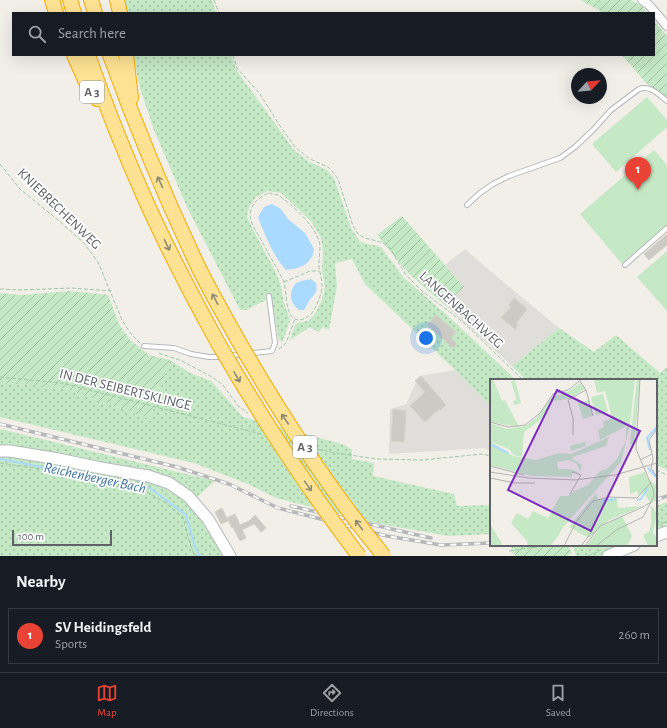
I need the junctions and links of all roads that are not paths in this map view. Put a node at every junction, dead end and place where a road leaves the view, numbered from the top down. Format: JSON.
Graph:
{"nodes":[{"id":1,"x":52,"y":0,"type":"edge"},
{"id":2,"x":70,"y":0,"type":"edge"},
{"id":3,"x":91,"y":0,"type":"edge"},
{"id":4,"x":117,"y":0,"type":"edge"},
{"id":5,"x":642,"y":0,"type":"edge"},
{"id":6,"x":56,"y":12,"type":"edge"},
{"id":7,"x":74,"y":12,"type":"edge"},
{"id":8,"x":95,"y":12,"type":"edge"},
{"id":9,"x":120,"y":12,"type":"edge"},
{"id":10,"x":667,"y":26,"type":"edge"},
{"id":11,"x":74,"y":56,"type":"edge"},
{"id":12,"x":88,"y":56,"type":"edge"},
{"id":13,"x":110,"y":56,"type":"edge"},
{"id":14,"x":126,"y":56,"type":"edge"},
{"id":15,"x":667,"y":101,"type":"edge"},
{"id":16,"x":134,"y":120,"type":"junction"},
{"id":17,"x":114,"y":126,"type":"junction"},
{"id":18,"x":467,"y":205,"type":"dead end"},
{"id":19,"x":667,"y":228,"type":"edge"},
{"id":20,"x":625,"y":265,"type":"dead end"},
{"id":21,"x":269,"y":296,"type":"dead end"},
{"id":22,"x":144,"y":346,"type":"road end"},
{"id":23,"x":0,"y":451,"type":"edge"},
{"id":24,"x":667,"y":532,"type":"edge"},
{"id":25,"x":657,"y":536,"type":"edge"},
{"id":26,"x":630,"y":546,"type":"edge"},
{"id":27,"x":605,"y":553,"type":"edge"},
{"id":28,"x":230,"y":556,"type":"edge"},
{"id":29,"x":359,"y":556,"type":"edge"},
{"id":30,"x":384,"y":556,"type":"edge"}],
"edges":[{"from":1,"to":6,"type":"highway"},
{"from":2,"to":7,"type":"highway"},
{"from":3,"to":8,"type":"highway"},
{"from":4,"to":9,"type":"highway"},
{"from":5,"to":10,"type":"street"},
{"from":11,"to":17,"type":"highway","number":"A 3"},
{"from":12,"to":17,"type":"highway","number":"A 3"},
{"from":13,"to":16,"type":"highway","number":"A 3"},
{"from":14,"to":16,"type":"highway"},
{"from":15,"to":18,"type":"lane"},
{"from":30,"to":16,"type":"highway","number":"A 3","one_way":true,"bridge":true},
{"from":17,"to":29,"type":"highway","number":"A 3","one_way":true,"bridge":true},
{"from":19,"to":20,"type":"lane"},
{"from":21,"to":22,"type":"lane"},
{"from":23,"to":28,"type":"main road"},
{"from":24,"to":25,"type":"main road"},
{"from":26,"to":27,"type":"main road"}]}
